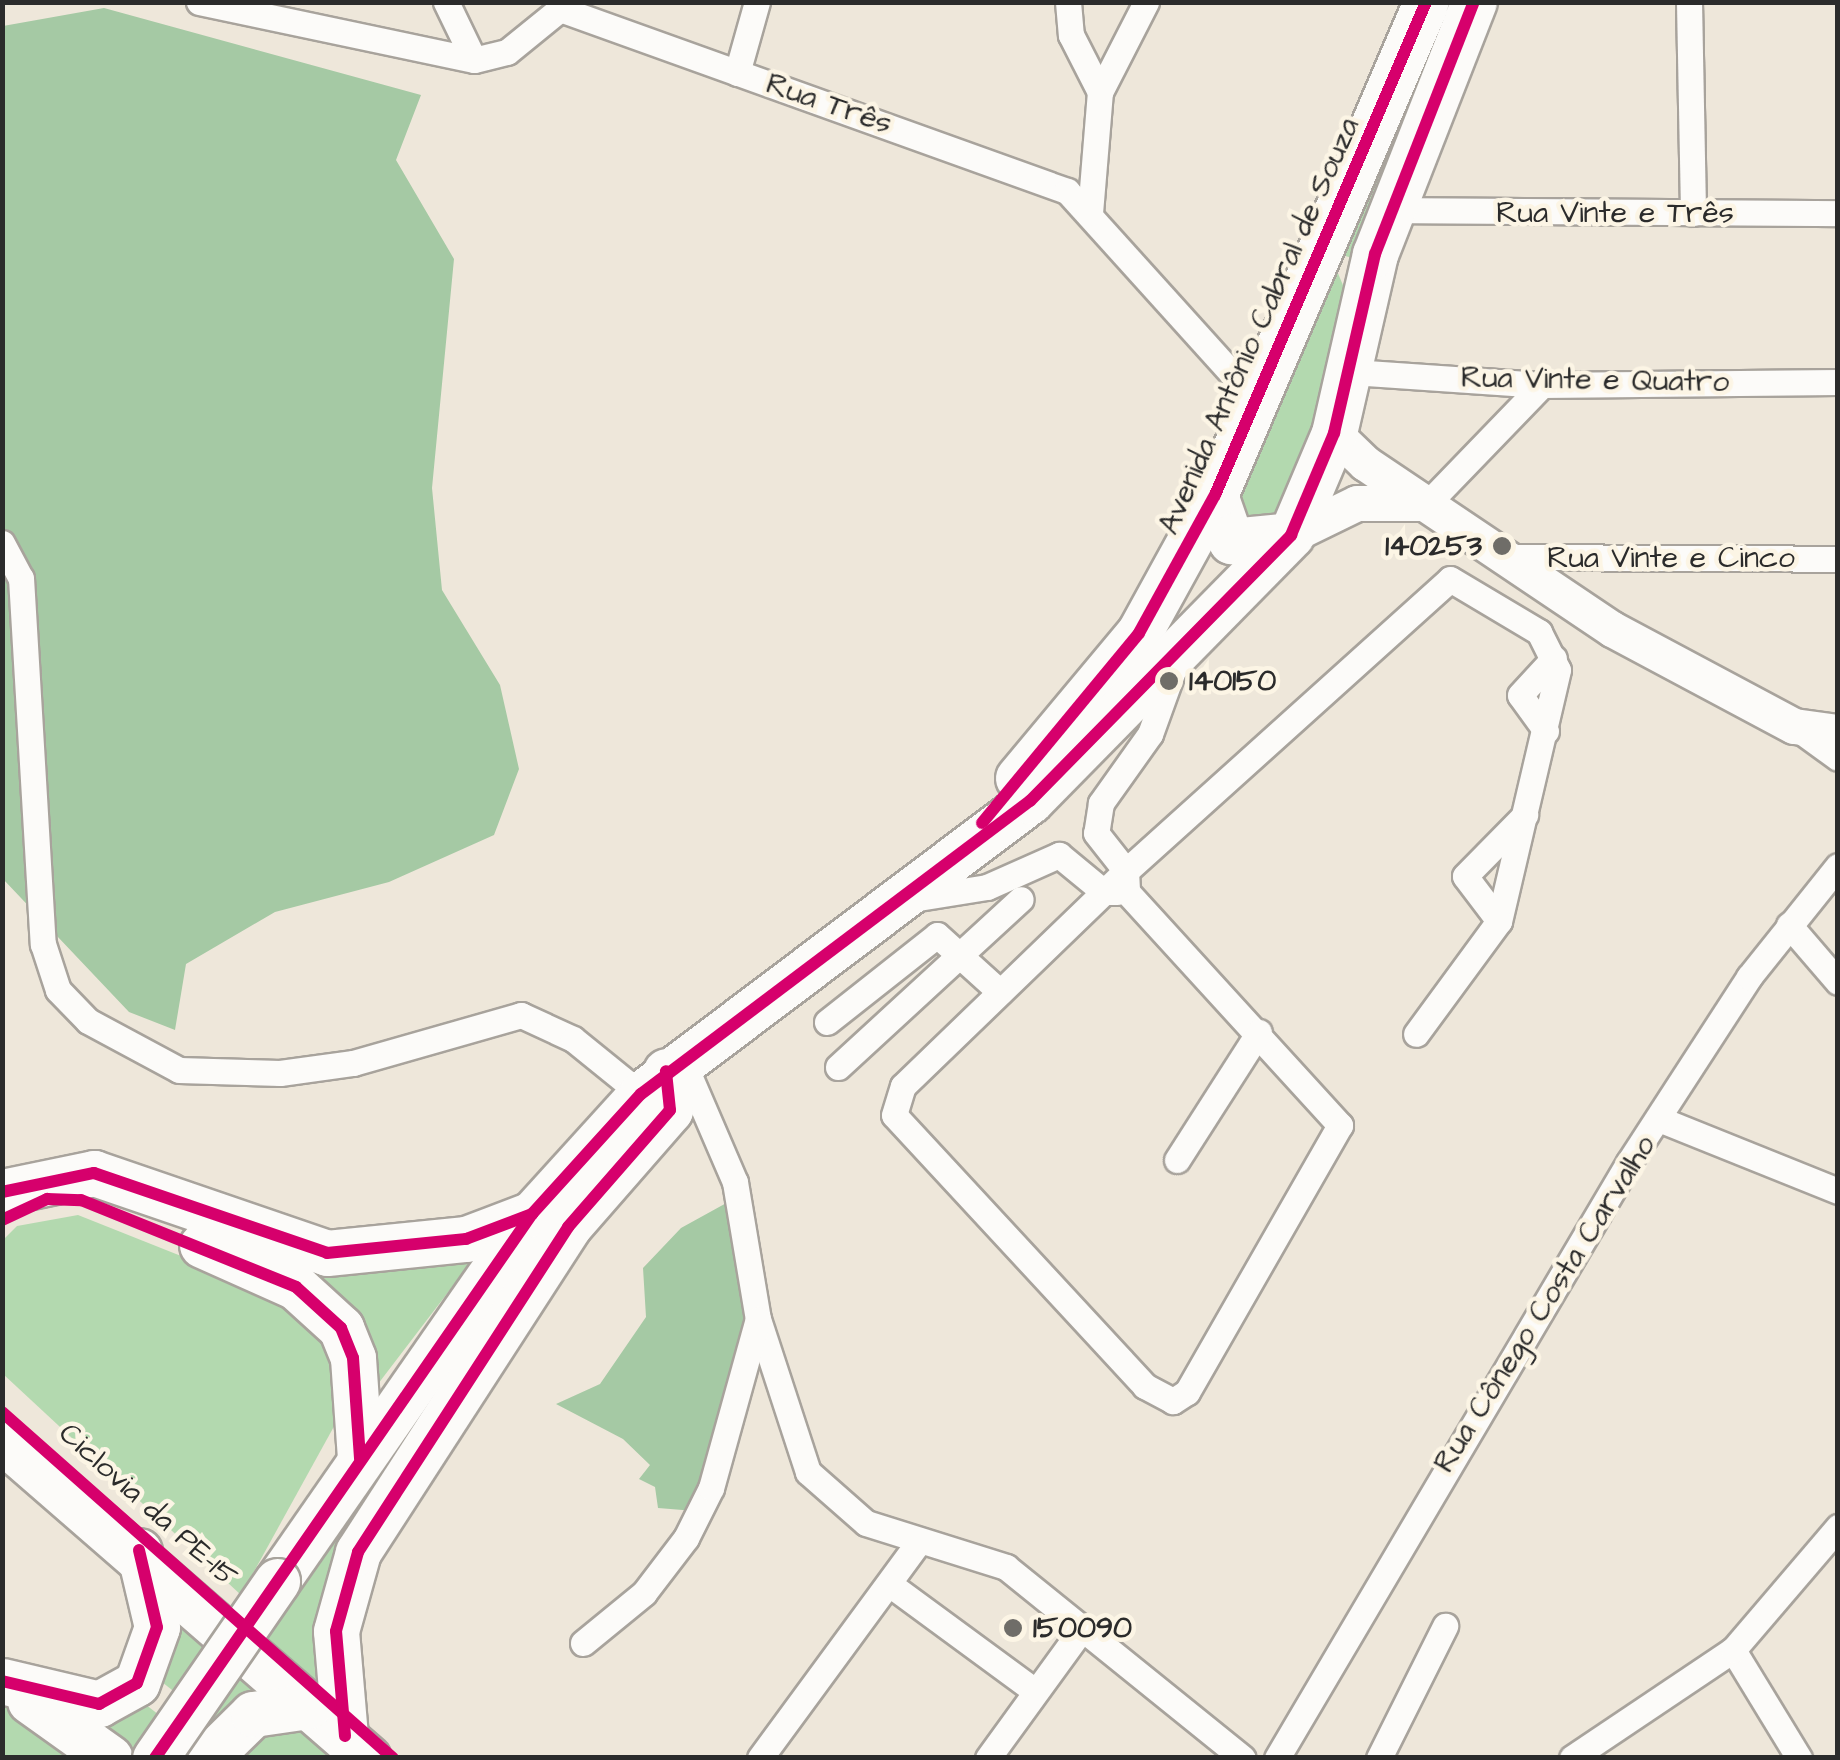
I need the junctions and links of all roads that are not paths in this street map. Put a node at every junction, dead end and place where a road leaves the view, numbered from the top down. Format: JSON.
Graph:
{"nodes":[{"id":1,"x":199,"y":2,"type":"edge"},
{"id":2,"x":446,"y":2,"type":"edge"},
{"id":3,"x":757,"y":2,"type":"edge"},
{"id":4,"x":1068,"y":2,"type":"edge"},
{"id":5,"x":1146,"y":2,"type":"edge"},
{"id":6,"x":1426,"y":2,"type":"edge"},
{"id":7,"x":1474,"y":2,"type":"edge"},
{"id":8,"x":1689,"y":2,"type":"edge"},
{"id":9,"x":560,"y":6,"type":"edge"},
{"id":10,"x":474,"y":60,"type":"junction"},
{"id":11,"x":737,"y":73,"type":"junction"},
{"id":12,"x":1100,"y":92,"type":"junction"},
{"id":13,"x":1392,"y":210,"type":"junction"},
{"id":14,"x":1090,"y":213,"type":"junction"},
{"id":15,"x":1693,"y":213,"type":"junction"},
{"id":16,"x":1838,"y":213,"type":"edge"},
{"id":17,"x":1304,"y":271,"type":"junction"},
{"id":18,"x":1365,"y":296,"type":"junction"},
{"id":19,"x":1352,"y":372,"type":"junction"},
{"id":20,"x":1838,"y":382,"type":"edge"},
{"id":21,"x":1542,"y":384,"type":"junction"},
{"id":22,"x":1252,"y":396,"type":"junction"},
{"id":23,"x":1334,"y":433,"type":"junction"},
{"id":24,"x":1215,"y":495,"type":"junction"},
{"id":25,"x":1428,"y":503,"type":"junction"},
{"id":26,"x":1292,"y":534,"type":"junction"},
{"id":27,"x":2,"y":543,"type":"edge"},
{"id":28,"x":1505,"y":556,"type":"junction"},
{"id":29,"x":1838,"y":559,"type":"edge"},
{"id":30,"x":1178,"y":656,"type":"junction"},
{"id":31,"x":1794,"y":726,"type":"junction"},
{"id":32,"x":1838,"y":732,"type":"edge"},
{"id":33,"x":1838,"y":758,"type":"edge"},
{"id":34,"x":1525,"y":815,"type":"junction"},
{"id":35,"x":965,"y":844,"type":"junction"},
{"id":36,"x":1838,"y":866,"type":"edge"},
{"id":37,"x":1119,"y":885,"type":"junction"},
{"id":38,"x":1021,"y":899,"type":"dead end"},
{"id":39,"x":890,"y":901,"type":"junction"},
{"id":40,"x":1499,"y":921,"type":"junction"},
{"id":41,"x":1789,"y":925,"type":"junction"},
{"id":42,"x":961,"y":952,"type":"junction"},
{"id":43,"x":1838,"y":982,"type":"edge"},
{"id":44,"x":1000,"y":992,"type":"junction"},
{"id":45,"x":827,"y":1022,"type":"dead end"},
{"id":46,"x":1259,"y":1032,"type":"junction"},
{"id":47,"x":1416,"y":1034,"type":"dead end"},
{"id":48,"x":838,"y":1067,"type":"dead end"},
{"id":49,"x":663,"y":1075,"type":"junction"},
{"id":50,"x":1659,"y":1119,"type":"junction"},
{"id":51,"x":1177,"y":1160,"type":"dead end"},
{"id":52,"x":1838,"y":1190,"type":"edge"},
{"id":53,"x":2,"y":1192,"type":"edge"},
{"id":54,"x":532,"y":1214,"type":"junction"},
{"id":55,"x":2,"y":1220,"type":"edge"},
{"id":56,"x":758,"y":1319,"type":"junction"},
{"id":57,"x":2,"y":1440,"type":"edge"},
{"id":58,"x":360,"y":1459,"type":"junction"},
{"id":59,"x":1838,"y":1527,"type":"edge"},
{"id":60,"x":920,"y":1540,"type":"junction"},
{"id":61,"x":139,"y":1550,"type":"junction"},
{"id":62,"x":892,"y":1586,"type":"junction"},
{"id":63,"x":1445,"y":1626,"type":"dead end"},
{"id":64,"x":1081,"y":1630,"type":"junction"},
{"id":65,"x":584,"y":1643,"type":"dead end"},
{"id":66,"x":1733,"y":1650,"type":"junction"},
{"id":67,"x":2,"y":1682,"type":"edge"},
{"id":68,"x":1032,"y":1689,"type":"junction"},
{"id":69,"x":308,"y":1706,"type":"junction"},
{"id":70,"x":357,"y":1747,"type":"edge"},
{"id":71,"x":110,"y":1758,"type":"edge"},
{"id":72,"x":156,"y":1758,"type":"edge"},
{"id":73,"x":208,"y":1758,"type":"edge"},
{"id":74,"x":760,"y":1758,"type":"edge"},
{"id":75,"x":988,"y":1758,"type":"edge"},
{"id":76,"x":1243,"y":1758,"type":"edge"},
{"id":77,"x":1277,"y":1758,"type":"edge"},
{"id":78,"x":1379,"y":1758,"type":"edge"},
{"id":79,"x":1572,"y":1758,"type":"edge"},
{"id":80,"x":1800,"y":1758,"type":"edge"}],
"edges":[{"from":1,"to":10,"type":"street"},
{"from":2,"to":10,"type":"street"},
{"from":3,"to":11,"type":"street"},
{"from":4,"to":12,"type":"street"},
{"from":5,"to":12,"type":"street"},
{"from":6,"to":17,"type":"highway","name":"Avenida Antônio Cabral de Souza"},
{"from":7,"to":13,"type":"highway","name":"Avenida Antônio Cabral de Souza"},
{"from":8,"to":15,"type":"street"},
{"from":9,"to":10,"type":"street"},
{"from":9,"to":11,"type":"street","name":"Rua Três"},
{"from":11,"to":14,"type":"street","name":"Rua Três"},
{"from":12,"to":14,"type":"street"},
{"from":13,"to":15,"type":"street","name":"Rua Vinte e Três"},
{"from":13,"to":18,"type":"highway","name":"Avenida Antônio Cabral de Souza"},
{"from":14,"to":22,"type":"street","name":"Rua Três"},
{"from":15,"to":16,"type":"street","name":"Rua Vinte e Três"},
{"from":17,"to":18,"type":"highway"},
{"from":17,"to":22,"type":"highway","name":"Avenida Antônio Cabral de Souza"},
{"from":18,"to":19,"type":"highway","name":"Avenida Antônio Cabral de Souza"},
{"from":19,"to":21,"type":"street","name":"Rua Vinte e Quatro"},
{"from":19,"to":23,"type":"highway","name":"Avenida Antônio Cabral de Souza"},
{"from":20,"to":21,"type":"street","name":"Rua Vinte e Quatro"},
{"from":21,"to":25,"type":"street"},
{"from":22,"to":24,"type":"highway","name":"Avenida Antônio Cabral de Souza"},
{"from":23,"to":25,"type":"main road"},
{"from":23,"to":26,"type":"highway","name":"Avenida Antônio Cabral de Souza"},
{"from":24,"to":26,"type":"highway"},
{"from":24,"to":35,"type":"highway","name":"Avenida Antônio Cabral de Souza"},
{"from":25,"to":26,"type":"main road"},
{"from":25,"to":28,"type":"main road"},
{"from":26,"to":30,"type":"highway","name":"Avenida Antônio Cabral de Souza"},
{"from":27,"to":49,"type":"street"},
{"from":28,"to":29,"type":"street","name":"Rua Vinte e Cinco"},
{"from":28,"to":31,"type":"main road"},
{"from":30,"to":35,"type":"highway","name":"Avenida Antônio Cabral de Souza"},
{"from":30,"to":37,"type":"street"},
{"from":31,"to":32,"type":"main road"},
{"from":31,"to":33,"type":"street"},
{"from":34,"to":37,"type":"street"},
{"from":34,"to":40,"type":"street"},
{"from":34,"to":40,"type":"street"},
{"from":35,"to":39,"type":"highway","name":"Avenida Antônio Cabral de Souza"},
{"from":36,"to":41,"type":"street","name":"Rua Cônego Costa Carvalho"},
{"from":37,"to":39,"type":"street"},
{"from":37,"to":44,"type":"street"},
{"from":37,"to":46,"type":"street"},
{"from":38,"to":42,"type":"street"},
{"from":39,"to":49,"type":"highway","name":"Avenida Antônio Cabral de Souza"},
{"from":40,"to":47,"type":"street"},
{"from":41,"to":43,"type":"street"},
{"from":41,"to":50,"type":"street","name":"Rua Cônego Costa Carvalho"},
{"from":42,"to":44,"type":"street"},
{"from":42,"to":45,"type":"street"},
{"from":42,"to":48,"type":"street"},
{"from":44,"to":46,"type":"street"},
{"from":46,"to":51,"type":"street"},
{"from":49,"to":54,"type":"highway","name":"Avenida Antônio Cabral de Souza"},
{"from":49,"to":56,"type":"street"},
{"from":49,"to":70,"type":"highway"},
{"from":50,"to":52,"type":"street"},
{"from":50,"to":77,"type":"street","name":"Rua Cônego Costa Carvalho"},
{"from":53,"to":54,"type":"highway"},
{"from":54,"to":58,"type":"highway","name":"Avenida Antônio Cabral de Souza"},
{"from":55,"to":58,"type":"highway"},
{"from":56,"to":60,"type":"street"},
{"from":56,"to":65,"type":"street"},
{"from":57,"to":61,"type":"highway"},
{"from":58,"to":72,"type":"highway","name":"Avenida Antônio Cabral de Souza","bridge":true},
{"from":59,"to":66,"type":"street"},
{"from":60,"to":62,"type":"street"},
{"from":60,"to":64,"type":"street"},
{"from":61,"to":67,"type":"highway"},
{"from":61,"to":69,"type":"highway"},
{"from":62,"to":68,"type":"street"},
{"from":62,"to":74,"type":"street"},
{"from":63,"to":78,"type":"street"},
{"from":64,"to":68,"type":"street"},
{"from":64,"to":76,"type":"street"},
{"from":66,"to":79,"type":"street"},
{"from":66,"to":80,"type":"street"},
{"from":67,"to":71,"type":"highway"},
{"from":68,"to":75,"type":"street"},
{"from":69,"to":70,"type":"highway"},
{"from":69,"to":73,"type":"highway"}]}
